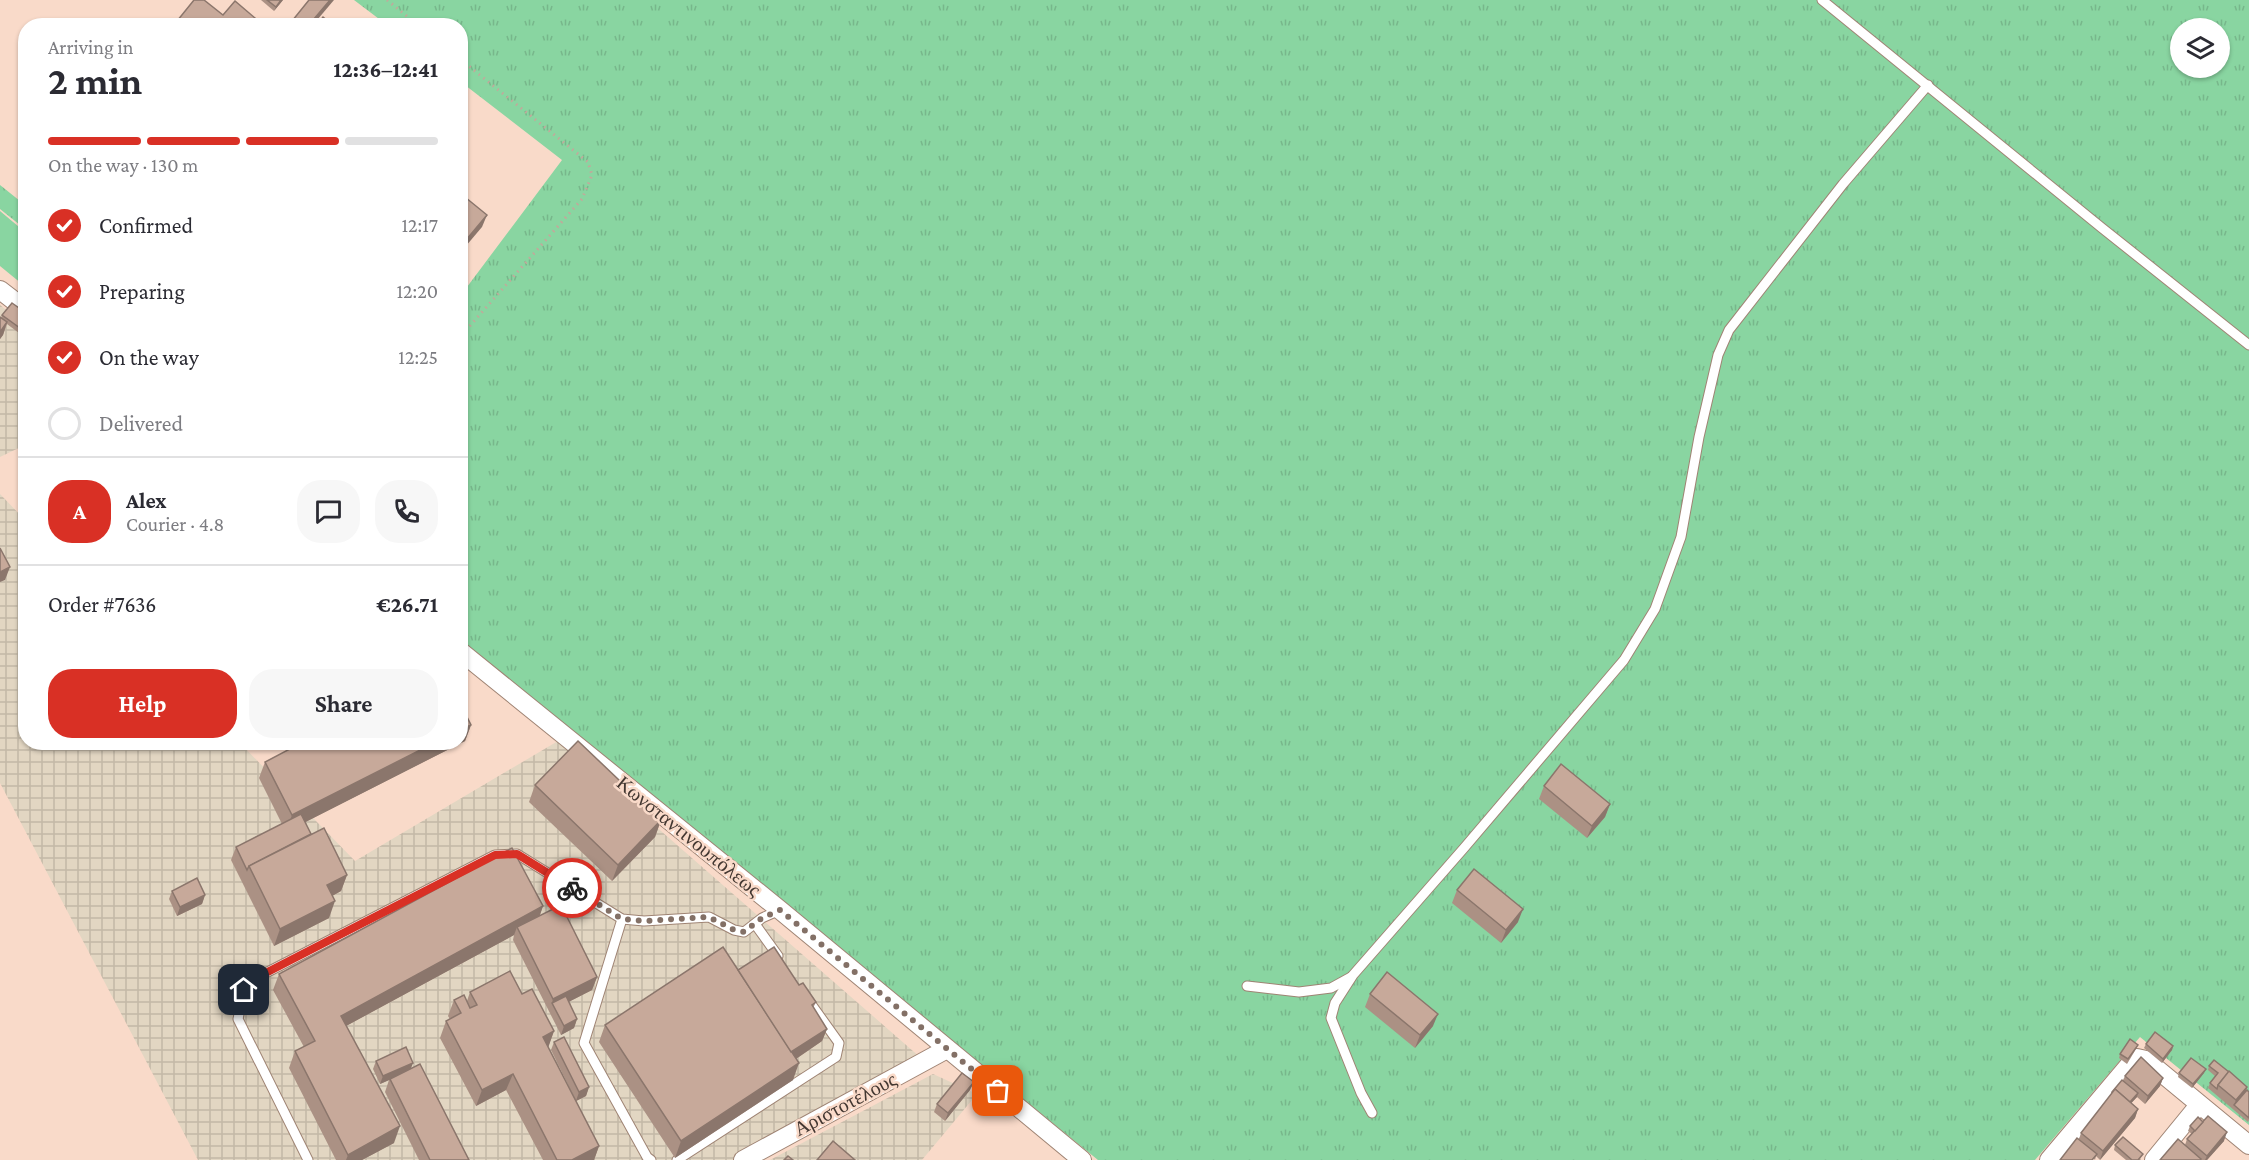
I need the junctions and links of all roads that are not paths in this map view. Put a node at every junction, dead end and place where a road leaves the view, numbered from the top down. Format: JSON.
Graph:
{"nodes":[{"id":1,"x":1822,"y":0,"type":"edge"},
{"id":2,"x":1928,"y":85,"type":"junction"},
{"id":3,"x":0,"y":290,"type":"edge"},
{"id":4,"x":18,"y":304,"type":"edge"},
{"id":5,"x":2249,"y":345,"type":"edge"},
{"id":6,"x":468,"y":657,"type":"edge"},
{"id":7,"x":780,"y":910,"type":"junction"},
{"id":8,"x":622,"y":919,"type":"junction"},
{"id":9,"x":755,"y":924,"type":"junction"},
{"id":10,"x":782,"y":962,"type":"edge"},
{"id":11,"x":1353,"y":975,"type":"junction"},
{"id":12,"x":1247,"y":986,"type":"dead end"},
{"id":13,"x":802,"y":990,"type":"edge"},
{"id":14,"x":948,"y":1049,"type":"junction"},
{"id":15,"x":2199,"y":1105,"type":"junction"},
{"id":16,"x":1372,"y":1113,"type":"dead end"},
{"id":17,"x":2249,"y":1146,"type":"edge"},
{"id":18,"x":309,"y":1160,"type":"edge"},
{"id":19,"x":651,"y":1160,"type":"edge"},
{"id":20,"x":677,"y":1160,"type":"edge"},
{"id":21,"x":743,"y":1160,"type":"edge"},
{"id":22,"x":1082,"y":1160,"type":"edge"},
{"id":23,"x":2049,"y":1160,"type":"edge"},
{"id":24,"x":2154,"y":1160,"type":"edge"}],
"edges":[{"from":1,"to":2,"type":"lane"},
{"from":2,"to":5,"type":"lane"},
{"from":2,"to":11,"type":"lane"},
{"from":3,"to":4,"type":"street"},
{"from":6,"to":7,"type":"street","name":"Κωνσταντινουπόλεως"},
{"from":7,"to":9,"type":"lane"},
{"from":7,"to":14,"type":"street","name":"Κωνσταντινουπόλεως"},
{"from":8,"to":9,"type":"lane"},
{"from":8,"to":18,"type":"lane"},
{"from":8,"to":19,"type":"lane"},
{"from":9,"to":10,"type":"lane"},
{"from":11,"to":12,"type":"lane"},
{"from":11,"to":16,"type":"lane"},
{"from":13,"to":20,"type":"lane"},
{"from":14,"to":21,"type":"street","name":"Αριστοτέλους"},
{"from":14,"to":22,"type":"street","name":"Κωνσταντινουπόλεως"},
{"from":15,"to":17,"type":"street"},
{"from":15,"to":23,"type":"street"},
{"from":15,"to":24,"type":"street"}]}
